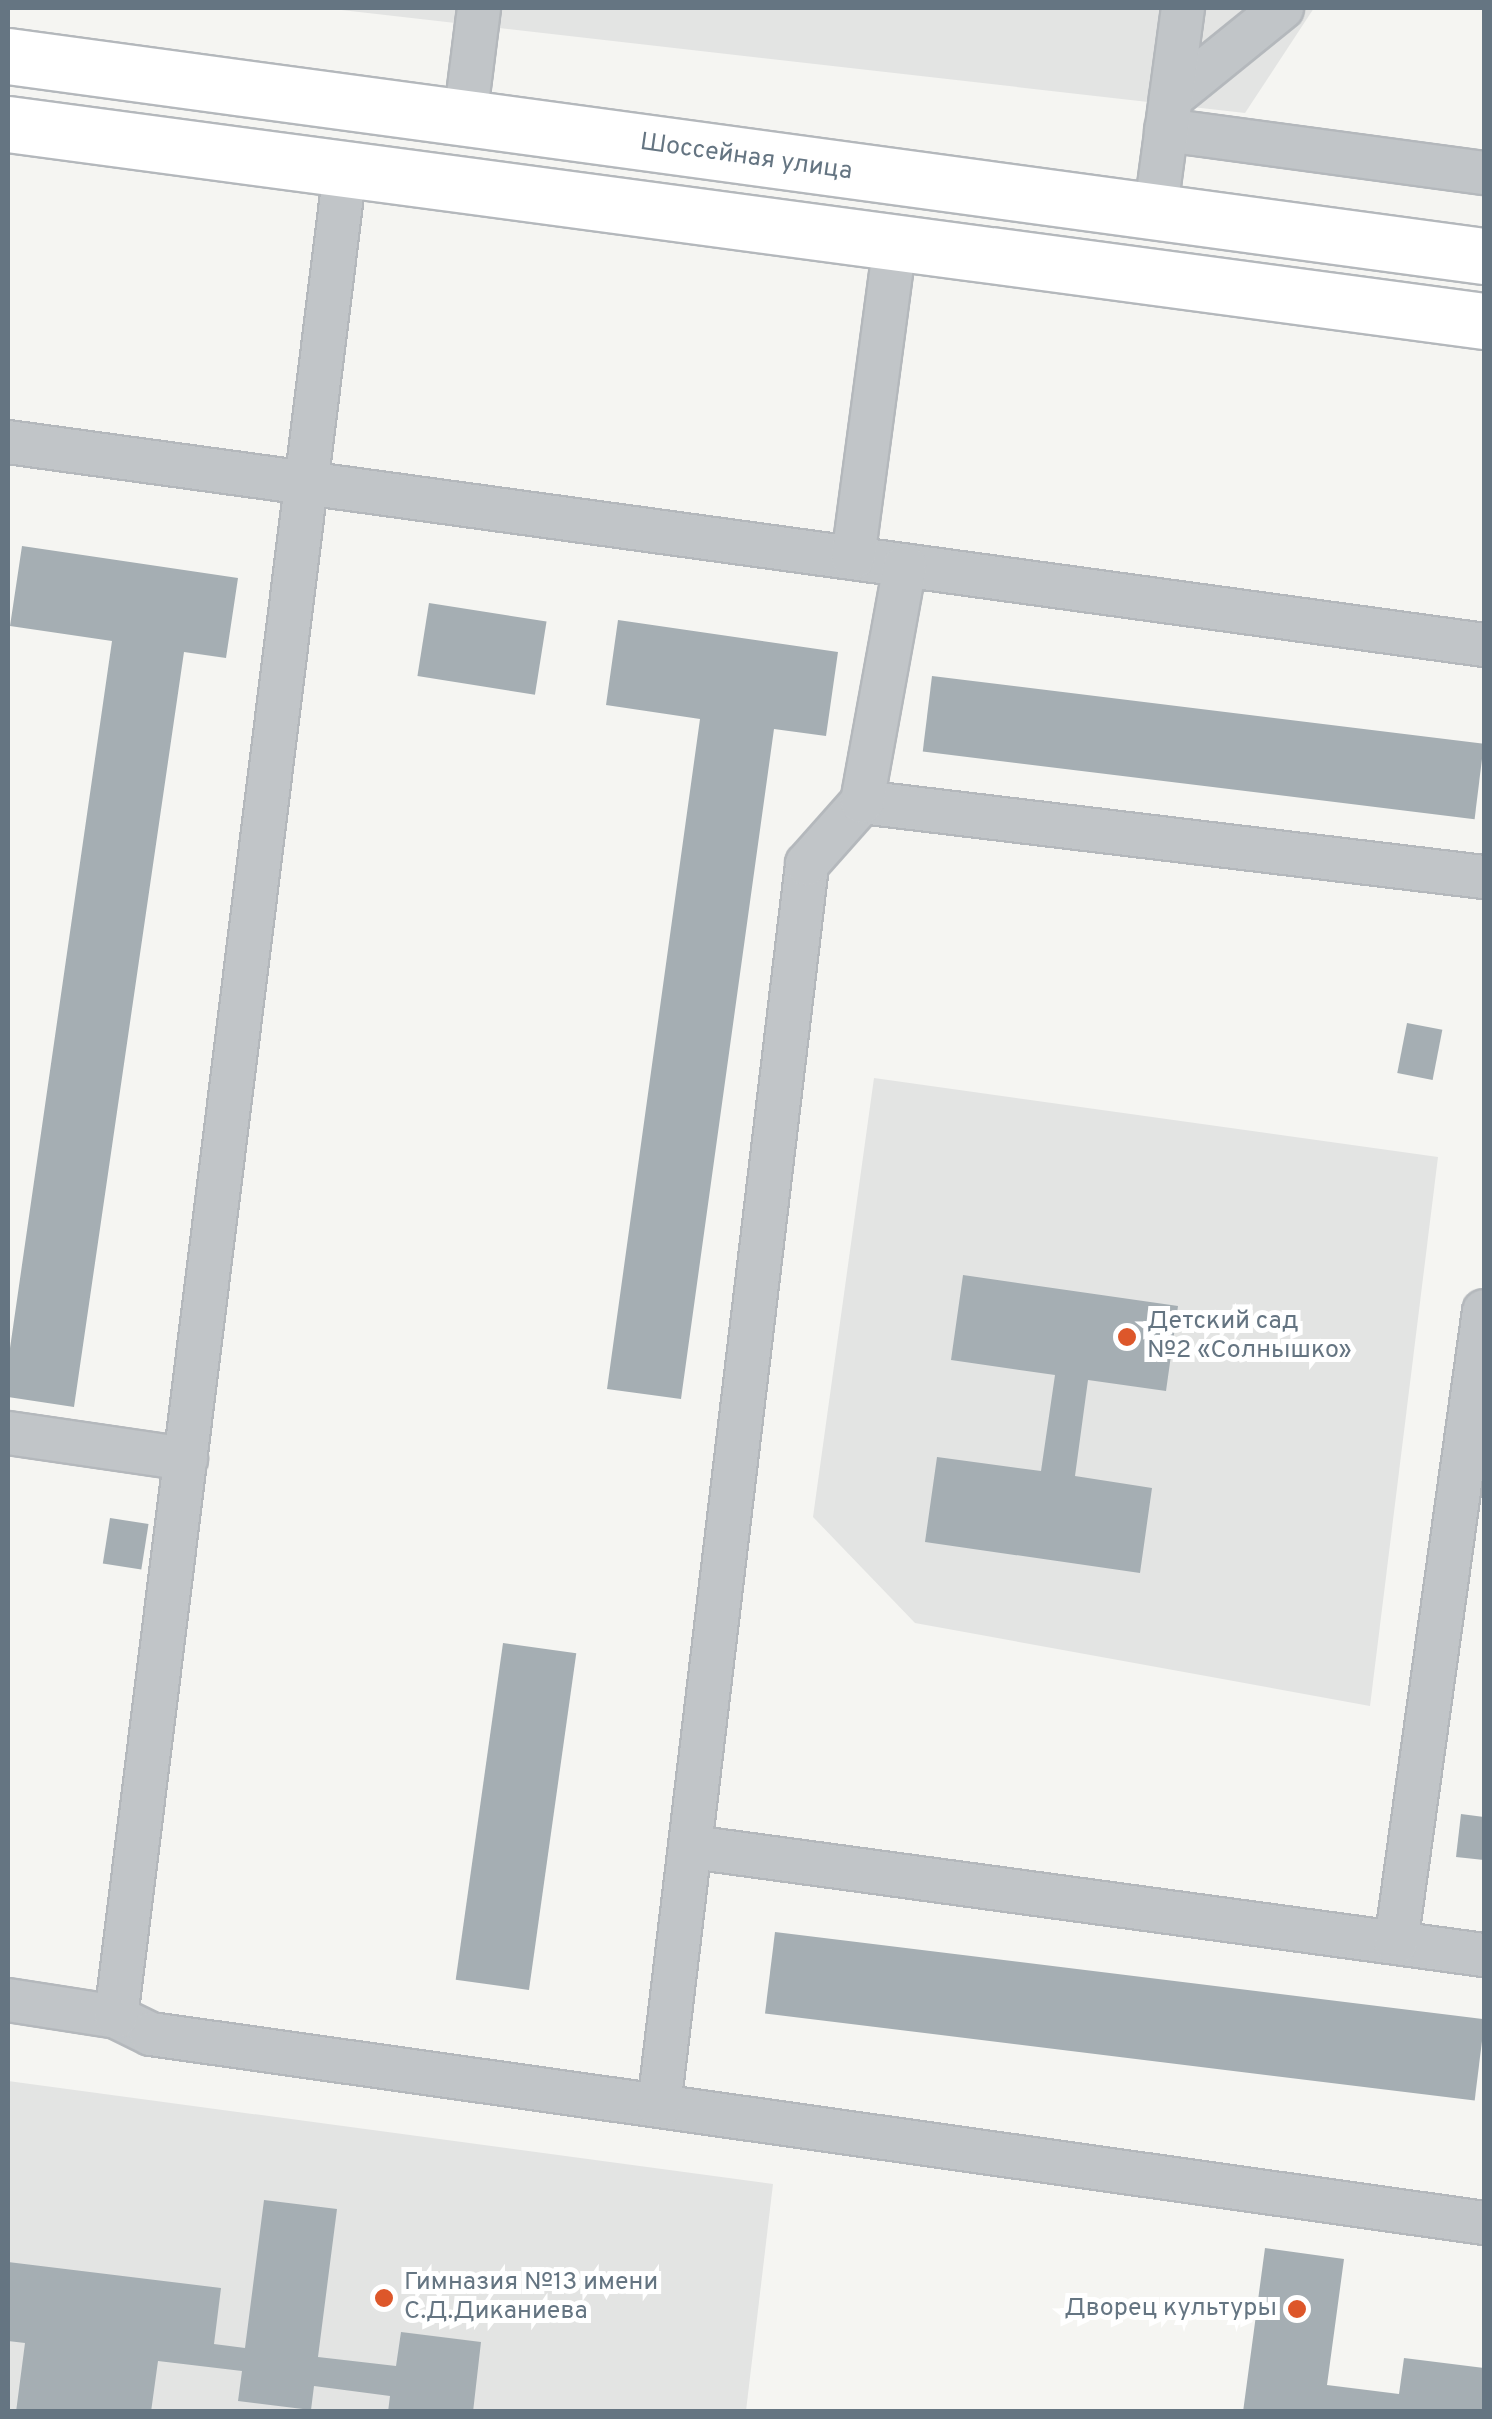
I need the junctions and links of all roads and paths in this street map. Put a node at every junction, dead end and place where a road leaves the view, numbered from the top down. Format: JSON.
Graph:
{"nodes":[{"id":1,"x":479,"y":8,"type":"edge"},
{"id":2,"x":1182,"y":8,"type":"edge"},
{"id":3,"x":1282,"y":8,"type":"edge"},
{"id":4,"x":8,"y":56,"type":"edge"},
{"id":5,"x":1168,"y":114,"type":"junction"},
{"id":6,"x":466,"y":119,"type":"junction"},
{"id":7,"x":8,"y":124,"type":"edge"},
{"id":8,"x":345,"y":170,"type":"junction"},
{"id":9,"x":1484,"y":173,"type":"edge"},
{"id":10,"x":1155,"y":214,"type":"junction"},
{"id":11,"x":895,"y":244,"type":"junction"},
{"id":12,"x":1484,"y":256,"type":"edge"},
{"id":13,"x":1484,"y":321,"type":"edge"},
{"id":14,"x":8,"y":442,"type":"edge"},
{"id":15,"x":309,"y":483,"type":"junction"},
{"id":16,"x":853,"y":558,"type":"junction"},
{"id":17,"x":905,"y":566,"type":"junction"},
{"id":18,"x":1484,"y":645,"type":"edge"},
{"id":19,"x":862,"y":802,"type":"junction"},
{"id":20,"x":1484,"y":877,"type":"edge"},
{"id":21,"x":1484,"y":1311,"type":"edge"},
{"id":22,"x":8,"y":1434,"type":"edge"},
{"id":23,"x":186,"y":1459,"type":"junction"},
{"id":24,"x":692,"y":1847,"type":"junction"},
{"id":25,"x":1396,"y":1943,"type":"junction"},
{"id":26,"x":1484,"y":1955,"type":"edge"},
{"id":27,"x":8,"y":2000,"type":"edge"},
{"id":28,"x":116,"y":2017,"type":"junction"},
{"id":29,"x":660,"y":2106,"type":"junction"},
{"id":30,"x":1484,"y":2223,"type":"edge"}],
"edges":[{"from":1,"to":6,"type":"street"},
{"from":2,"to":5,"type":"street"},
{"from":3,"to":5,"type":"street"},
{"from":4,"to":6,"type":"main road","name":"Шоссейная улица"},
{"from":5,"to":9,"type":"street"},
{"from":5,"to":10,"type":"street"},
{"from":6,"to":10,"type":"main road","name":"Шоссейная улица"},
{"from":7,"to":8,"type":"main road"},
{"from":8,"to":11,"type":"main road"},
{"from":8,"to":15,"type":"street"},
{"from":10,"to":12,"type":"main road","name":"Шоссейная улица"},
{"from":11,"to":13,"type":"main road"},
{"from":11,"to":16,"type":"street"},
{"from":14,"to":15,"type":"street"},
{"from":15,"to":16,"type":"street"},
{"from":15,"to":23,"type":"street"},
{"from":16,"to":17,"type":"street"},
{"from":17,"to":18,"type":"street"},
{"from":17,"to":19,"type":"street"},
{"from":19,"to":20,"type":"street"},
{"from":19,"to":24,"type":"street"},
{"from":21,"to":25,"type":"street"},
{"from":22,"to":23,"type":"street"},
{"from":23,"to":28,"type":"street"},
{"from":24,"to":25,"type":"street"},
{"from":24,"to":29,"type":"street"},
{"from":25,"to":26,"type":"street"},
{"from":27,"to":28,"type":"street"},
{"from":28,"to":29,"type":"street"},
{"from":29,"to":30,"type":"street"}]}
